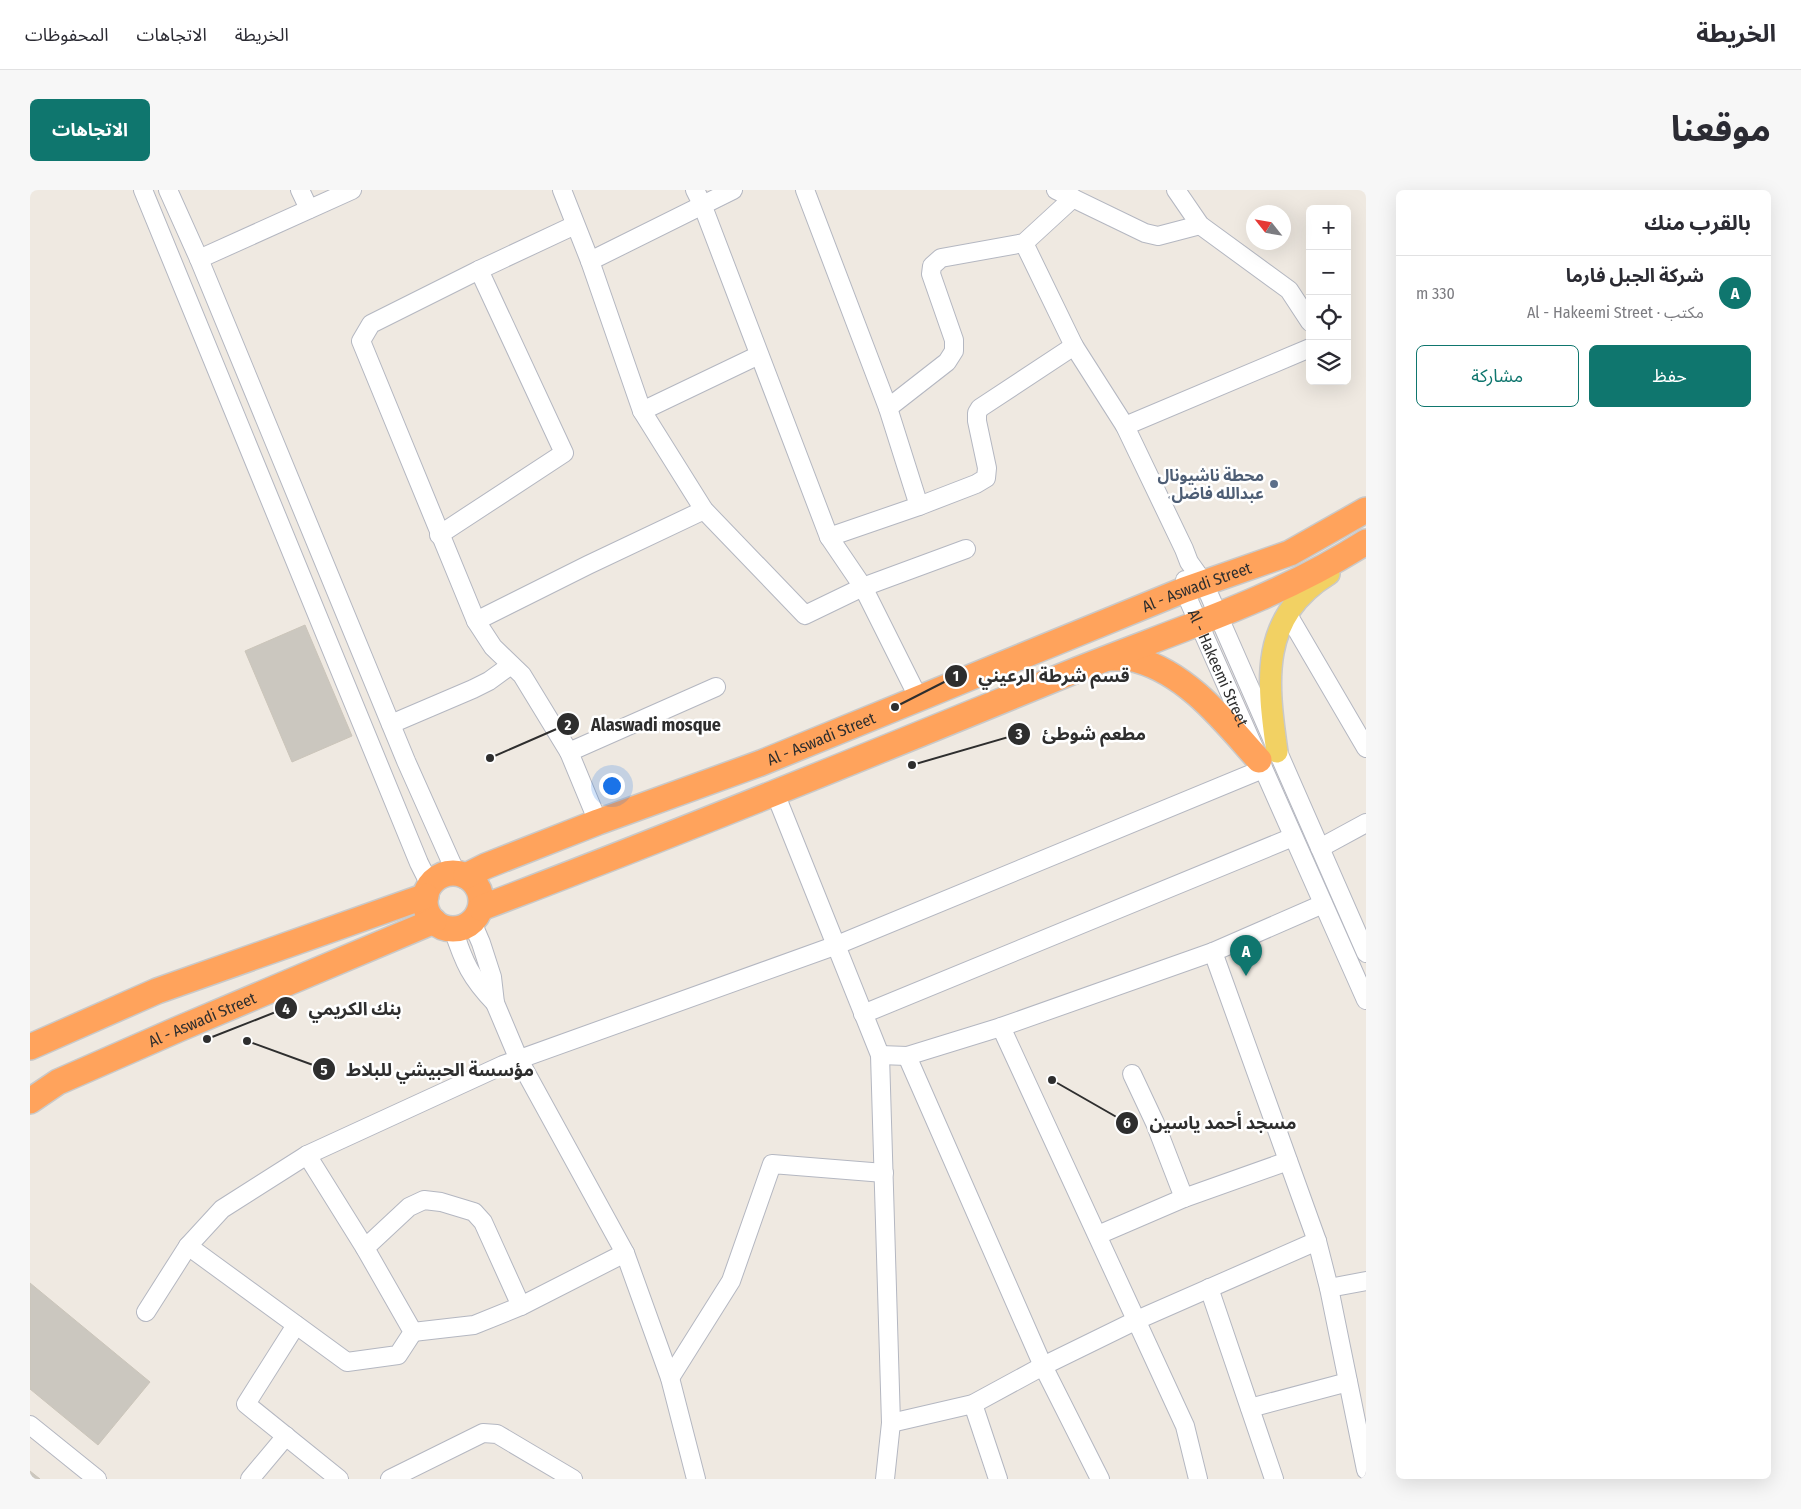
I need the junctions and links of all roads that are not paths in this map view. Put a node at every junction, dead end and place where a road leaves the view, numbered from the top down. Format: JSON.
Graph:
{"nodes":[{"id":1,"x":143,"y":190,"type":"edge"},
{"id":2,"x":168,"y":190,"type":"edge"},
{"id":3,"x":300,"y":190,"type":"edge"},
{"id":4,"x":352,"y":190,"type":"edge"},
{"id":5,"x":562,"y":190,"type":"edge"},
{"id":6,"x":733,"y":190,"type":"edge"},
{"id":7,"x":805,"y":190,"type":"edge"},
{"id":8,"x":1056,"y":190,"type":"edge"},
{"id":9,"x":1176,"y":190,"type":"edge"},
{"id":10,"x":699,"y":197,"type":"edge"},
{"id":11,"x":1073,"y":198,"type":"junction"},
{"id":12,"x":309,"y":209,"type":"junction"},
{"id":13,"x":575,"y":225,"type":"junction"},
{"id":14,"x":1200,"y":225,"type":"junction"},
{"id":15,"x":1024,"y":243,"type":"junction"},
{"id":16,"x":199,"y":259,"type":"junction"},
{"id":17,"x":590,"y":261,"type":"junction"},
{"id":18,"x":479,"y":270,"type":"junction"},
{"id":19,"x":1306,"y":316,"type":"edge"},
{"id":20,"x":1074,"y":346,"type":"junction"},
{"id":21,"x":1306,"y":350,"type":"edge"},
{"id":22,"x":760,"y":354,"type":"junction"},
{"id":23,"x":888,"y":408,"type":"junction"},
{"id":24,"x":642,"y":411,"type":"junction"},
{"id":25,"x":1125,"y":426,"type":"junction"},
{"id":26,"x":919,"y":506,"type":"junction"},
{"id":27,"x":704,"y":510,"type":"junction"},
{"id":28,"x":1366,"y":510,"type":"edge"},
{"id":29,"x":439,"y":535,"type":"junction"},
{"id":30,"x":828,"y":536,"type":"junction"},
{"id":31,"x":1366,"y":542,"type":"edge"},
{"id":32,"x":966,"y":549,"type":"dead end"},
{"id":33,"x":1366,"y":556,"type":"edge"},
{"id":34,"x":1340,"y":567,"type":"junction"},
{"id":35,"x":1301,"y":580,"type":"junction"},
{"id":36,"x":1194,"y":586,"type":"junction"},
{"id":37,"x":863,"y":587,"type":"junction"},
{"id":38,"x":1287,"y":613,"type":"junction"},
{"id":39,"x":1208,"y":619,"type":"junction"},
{"id":40,"x":476,"y":621,"type":"junction"},
{"id":41,"x":1107,"y":657,"type":"junction"},
{"id":42,"x":511,"y":665,"type":"junction"},
{"id":43,"x":716,"y":687,"type":"dead end"},
{"id":44,"x":919,"y":698,"type":"junction"},
{"id":45,"x":391,"y":724,"type":"junction"},
{"id":46,"x":1366,"y":748,"type":"edge"},
{"id":47,"x":569,"y":752,"type":"junction"},
{"id":48,"x":1266,"y":760,"type":"junction"},
{"id":49,"x":775,"y":793,"type":"junction"},
{"id":50,"x":598,"y":822,"type":"junction"},
{"id":51,"x":1366,"y":824,"type":"edge"},
{"id":52,"x":1293,"y":837,"type":"junction"},
{"id":53,"x":1320,"y":848,"type":"junction"},
{"id":54,"x":461,"y":874,"type":"junction"},
{"id":55,"x":428,"y":891,"type":"junction"},
{"id":56,"x":1323,"y":904,"type":"junction"},
{"id":57,"x":460,"y":920,"type":"junction"},
{"id":58,"x":837,"y":945,"type":"junction"},
{"id":59,"x":1213,"y":952,"type":"junction"},
{"id":60,"x":1366,"y":953,"type":"edge"},
{"id":61,"x":1366,"y":1000,"type":"edge"},
{"id":62,"x":864,"y":1014,"type":"junction"},
{"id":63,"x":1002,"y":1027,"type":"junction"},
{"id":64,"x":30,"y":1047,"type":"edge"},
{"id":65,"x":880,"y":1054,"type":"junction"},
{"id":66,"x":907,"y":1056,"type":"junction"},
{"id":67,"x":519,"y":1060,"type":"junction"},
{"id":68,"x":1132,"y":1074,"type":"dead end"},
{"id":69,"x":30,"y":1101,"type":"edge"},
{"id":70,"x":307,"y":1155,"type":"junction"},
{"id":71,"x":1288,"y":1161,"type":"junction"},
{"id":72,"x":884,"y":1173,"type":"junction"},
{"id":73,"x":1184,"y":1198,"type":"junction"},
{"id":74,"x":1098,"y":1235,"type":"junction"},
{"id":75,"x":1317,"y":1241,"type":"junction"},
{"id":76,"x":188,"y":1246,"type":"junction"},
{"id":77,"x":365,"y":1248,"type":"junction"},
{"id":78,"x":625,"y":1253,"type":"junction"},
{"id":79,"x":1366,"y":1281,"type":"edge"},
{"id":80,"x":1209,"y":1288,"type":"junction"},
{"id":81,"x":1329,"y":1288,"type":"junction"},
{"id":82,"x":522,"y":1306,"type":"junction"},
{"id":83,"x":146,"y":1312,"type":"dead end"},
{"id":84,"x":1137,"y":1320,"type":"junction"},
{"id":85,"x":296,"y":1325,"type":"junction"},
{"id":86,"x":412,"y":1332,"type":"junction"},
{"id":87,"x":1044,"y":1366,"type":"junction"},
{"id":88,"x":670,"y":1378,"type":"junction"},
{"id":89,"x":1348,"y":1382,"type":"junction"},
{"id":90,"x":973,"y":1404,"type":"junction"},
{"id":91,"x":1250,"y":1408,"type":"junction"},
{"id":92,"x":891,"y":1423,"type":"junction"},
{"id":93,"x":30,"y":1425,"type":"edge"},
{"id":94,"x":286,"y":1436,"type":"junction"},
{"id":95,"x":1366,"y":1470,"type":"edge"},
{"id":96,"x":97,"y":1479,"type":"edge"},
{"id":97,"x":250,"y":1479,"type":"edge"},
{"id":98,"x":339,"y":1479,"type":"edge"},
{"id":99,"x":390,"y":1479,"type":"edge"},
{"id":100,"x":574,"y":1479,"type":"edge"},
{"id":101,"x":696,"y":1479,"type":"edge"},
{"id":102,"x":885,"y":1479,"type":"edge"},
{"id":103,"x":998,"y":1479,"type":"edge"},
{"id":104,"x":1100,"y":1479,"type":"edge"},
{"id":105,"x":1198,"y":1479,"type":"edge"},
{"id":106,"x":1274,"y":1479,"type":"edge"}],
"edges":[{"from":1,"to":55,"type":"street"},
{"from":2,"to":16,"type":"street"},
{"from":3,"to":12,"type":"street"},
{"from":4,"to":12,"type":"street"},
{"from":5,"to":13,"type":"street"},
{"from":6,"to":10,"type":"street"},
{"from":7,"to":23,"type":"street"},
{"from":8,"to":11,"type":"street"},
{"from":9,"to":14,"type":"street"},
{"from":10,"to":17,"type":"street"},
{"from":10,"to":22,"type":"street"},
{"from":11,"to":14,"type":"street"},
{"from":11,"to":15,"type":"street"},
{"from":12,"to":16,"type":"street"},
{"from":13,"to":17,"type":"street"},
{"from":13,"to":18,"type":"street"},
{"from":14,"to":19,"type":"street"},
{"from":15,"to":20,"type":"street","name":"Al - Hakeemi Street"},
{"from":15,"to":23,"type":"street"},
{"from":16,"to":45,"type":"street"},
{"from":17,"to":24,"type":"street"},
{"from":18,"to":29,"type":"street"},
{"from":18,"to":29,"type":"street"},
{"from":20,"to":25,"type":"street","name":"Al - Hakeemi Street"},
{"from":20,"to":26,"type":"street"},
{"from":21,"to":25,"type":"street"},
{"from":22,"to":24,"type":"street"},
{"from":22,"to":30,"type":"street"},
{"from":23,"to":26,"type":"street"},
{"from":24,"to":27,"type":"street"},
{"from":25,"to":36,"type":"street","name":"Al - Hakeemi Street"},
{"from":26,"to":30,"type":"street"},
{"from":27,"to":37,"type":"street"},
{"from":27,"to":40,"type":"street"},
{"from":28,"to":36,"type":"highway","name":"Al - Aswadi Street"},
{"from":29,"to":40,"type":"street"},
{"from":30,"to":37,"type":"street"},
{"from":31,"to":35,"type":"highway","name":"Al - Aswadi Street"},
{"from":32,"to":37,"type":"street"},
{"from":33,"to":34,"type":"main road"},
{"from":34,"to":35,"type":"main road"},
{"from":34,"to":38,"type":"main road"},
{"from":35,"to":39,"type":"highway","name":"Al - Aswadi Street"},
{"from":36,"to":39,"type":"street","name":"Al - Hakeemi Street"},
{"from":36,"to":44,"type":"highway","name":"Al - Aswadi Street"},
{"from":37,"to":44,"type":"street"},
{"from":38,"to":46,"type":"street"},
{"from":38,"to":48,"type":"main road"},
{"from":39,"to":41,"type":"highway","name":"Al - Aswadi Street"},
{"from":39,"to":48,"type":"street","name":"Al - Hakeemi Street"},
{"from":40,"to":42,"type":"street"},
{"from":41,"to":48,"type":"highway"},
{"from":41,"to":49,"type":"highway","name":"Al - Aswadi Street"},
{"from":42,"to":45,"type":"street"},
{"from":42,"to":47,"type":"street"},
{"from":43,"to":47,"type":"street"},
{"from":44,"to":50,"type":"highway","name":"Al - Aswadi Street"},
{"from":45,"to":54,"type":"street"},
{"from":47,"to":50,"type":"street"},
{"from":48,"to":52,"type":"street","name":"Al - Hakeemi Street"},
{"from":48,"to":53,"type":"street","name":"Al - Hakeemi Street"},
{"from":48,"to":58,"type":"street"},
{"from":49,"to":57,"type":"highway","name":"Al - Aswadi Street"},
{"from":49,"to":58,"type":"street"},
{"from":50,"to":54,"type":"highway","name":"Al - Aswadi Street"},
{"from":51,"to":53,"type":"street"},
{"from":52,"to":56,"type":"street","name":"Al - Hakeemi Street"},
{"from":52,"to":62,"type":"street"},
{"from":53,"to":60,"type":"street","name":"Al - Hakeemi Street"},
{"from":54,"to":55,"type":"highway"},
{"from":54,"to":57,"type":"highway"},
{"from":55,"to":57,"type":"highway"},
{"from":55,"to":64,"type":"highway"},
{"from":56,"to":59,"type":"street"},
{"from":56,"to":61,"type":"street","name":"Al - Hakeemi Street"},
{"from":57,"to":67,"type":"street"},
{"from":57,"to":69,"type":"highway","name":"Al - Aswadi Street"},
{"from":58,"to":62,"type":"street"},
{"from":58,"to":67,"type":"street"},
{"from":59,"to":63,"type":"street"},
{"from":59,"to":71,"type":"street"},
{"from":62,"to":65,"type":"street"},
{"from":63,"to":66,"type":"street"},
{"from":63,"to":74,"type":"street"},
{"from":65,"to":66,"type":"street"},
{"from":65,"to":72,"type":"street"},
{"from":66,"to":87,"type":"street"},
{"from":67,"to":70,"type":"street"},
{"from":67,"to":78,"type":"street"},
{"from":68,"to":73,"type":"street"},
{"from":70,"to":76,"type":"street"},
{"from":70,"to":77,"type":"street"},
{"from":71,"to":73,"type":"street"},
{"from":71,"to":75,"type":"street"},
{"from":72,"to":88,"type":"street"},
{"from":72,"to":92,"type":"street"},
{"from":73,"to":74,"type":"street"},
{"from":74,"to":84,"type":"street"},
{"from":75,"to":80,"type":"street"},
{"from":75,"to":81,"type":"street"},
{"from":76,"to":83,"type":"street"},
{"from":76,"to":85,"type":"street"},
{"from":77,"to":82,"type":"street"},
{"from":77,"to":86,"type":"street"},
{"from":78,"to":82,"type":"street"},
{"from":78,"to":88,"type":"street"},
{"from":79,"to":81,"type":"street"},
{"from":80,"to":84,"type":"street"},
{"from":80,"to":91,"type":"street"},
{"from":81,"to":89,"type":"street"},
{"from":82,"to":86,"type":"street"},
{"from":84,"to":87,"type":"street"},
{"from":84,"to":105,"type":"street"},
{"from":85,"to":86,"type":"street"},
{"from":85,"to":94,"type":"street"},
{"from":87,"to":90,"type":"street"},
{"from":87,"to":104,"type":"street"},
{"from":88,"to":101,"type":"street"},
{"from":89,"to":91,"type":"street"},
{"from":89,"to":95,"type":"street"},
{"from":90,"to":92,"type":"street"},
{"from":90,"to":103,"type":"street"},
{"from":91,"to":106,"type":"street"},
{"from":92,"to":102,"type":"street"},
{"from":93,"to":96,"type":"street"},
{"from":94,"to":97,"type":"street"},
{"from":94,"to":98,"type":"street"},
{"from":99,"to":100,"type":"street"}]}
